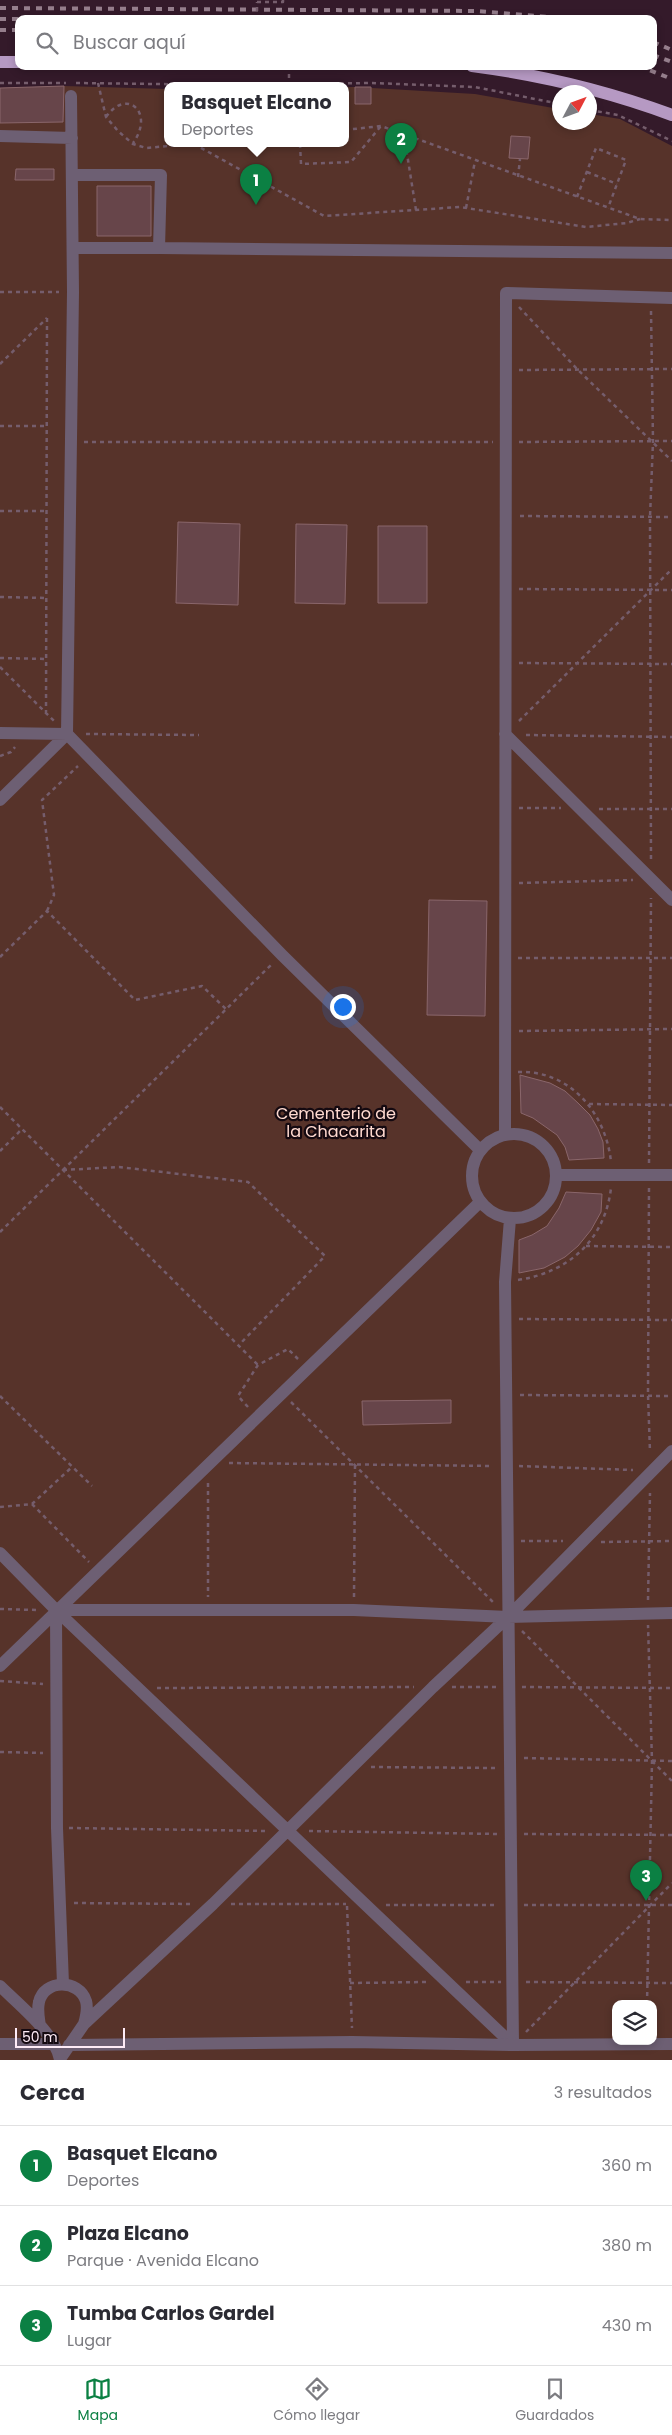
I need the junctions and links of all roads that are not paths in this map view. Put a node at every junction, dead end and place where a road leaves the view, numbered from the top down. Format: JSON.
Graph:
{"nodes":[{"id":1,"x":0,"y":62,"type":"edge"},
{"id":2,"x":15,"y":62,"type":"edge"},
{"id":3,"x":497,"y":70,"type":"edge"},
{"id":4,"x":71,"y":96,"type":"dead end"},
{"id":5,"x":672,"y":115,"type":"edge"},
{"id":6,"x":0,"y":136,"type":"edge"},
{"id":7,"x":72,"y":138,"type":"junction"},
{"id":8,"x":72,"y":175,"type":"junction"},
{"id":9,"x":73,"y":248,"type":"junction"},
{"id":10,"x":159,"y":248,"type":"junction"},
{"id":11,"x":672,"y":253,"type":"edge"},
{"id":12,"x":672,"y":298,"type":"edge"},
{"id":13,"x":0,"y":733,"type":"edge"},
{"id":14,"x":67,"y":734,"type":"junction"},
{"id":15,"x":505,"y":734,"type":"junction"},
{"id":16,"x":0,"y":800,"type":"edge"},
{"id":17,"x":672,"y":900,"type":"edge"},
{"id":18,"x":505,"y":1134,"type":"junction"},
{"id":19,"x":480,"y":1150,"type":"junction"},
{"id":20,"x":556,"y":1175,"type":"junction"},
{"id":21,"x":672,"y":1176,"type":"edge"},
{"id":22,"x":480,"y":1202,"type":"junction"},
{"id":23,"x":510,"y":1219,"type":"junction"},
{"id":24,"x":672,"y":1451,"type":"edge"},
{"id":25,"x":0,"y":1553,"type":"edge"},
{"id":26,"x":56,"y":1610,"type":"junction"},
{"id":27,"x":672,"y":1613,"type":"edge"},
{"id":28,"x":508,"y":1616,"type":"junction"},
{"id":29,"x":0,"y":1666,"type":"edge"},
{"id":30,"x":288,"y":1831,"type":"junction"},
{"id":31,"x":63,"y":1984,"type":"junction"},
{"id":32,"x":0,"y":1986,"type":"edge"},
{"id":33,"x":84,"y":2024,"type":"junction"},
{"id":34,"x":40,"y":2026,"type":"junction"},
{"id":35,"x":0,"y":2044,"type":"edge"},
{"id":36,"x":53,"y":2044,"type":"junction"},
{"id":37,"x":672,"y":2044,"type":"edge"},
{"id":38,"x":69,"y":2045,"type":"junction"},
{"id":39,"x":513,"y":2045,"type":"junction"},
{"id":40,"x":60,"y":2059,"type":"edge"}],
"edges":[{"from":1,"to":2,"type":"main road"},
{"from":3,"to":5,"type":"main road"},
{"from":4,"to":7,"type":"lane"},
{"from":6,"to":7,"type":"lane"},
{"from":7,"to":8,"type":"lane"},
{"from":8,"to":9,"type":"lane"},
{"from":8,"to":10,"type":"lane"},
{"from":9,"to":10,"type":"lane"},
{"from":9,"to":14,"type":"lane"},
{"from":10,"to":11,"type":"lane"},
{"from":12,"to":15,"type":"lane"},
{"from":13,"to":14,"type":"lane"},
{"from":14,"to":16,"type":"lane"},
{"from":14,"to":19,"type":"lane"},
{"from":15,"to":17,"type":"lane"},
{"from":15,"to":18,"type":"lane"},
{"from":18,"to":19,"type":"lane"},
{"from":18,"to":20,"type":"lane"},
{"from":19,"to":22,"type":"lane"},
{"from":20,"to":21,"type":"lane"},
{"from":20,"to":23,"type":"lane"},
{"from":22,"to":23,"type":"lane"},
{"from":22,"to":26,"type":"lane"},
{"from":23,"to":28,"type":"lane"},
{"from":24,"to":28,"type":"lane"},
{"from":25,"to":26,"type":"lane"},
{"from":26,"to":28,"type":"lane"},
{"from":26,"to":29,"type":"lane"},
{"from":26,"to":30,"type":"lane"},
{"from":26,"to":31,"type":"lane"},
{"from":27,"to":28,"type":"lane"},
{"from":28,"to":30,"type":"lane"},
{"from":28,"to":39,"type":"lane"},
{"from":30,"to":33,"type":"lane"},
{"from":30,"to":39,"type":"lane"},
{"from":31,"to":33,"type":"lane"},
{"from":31,"to":34,"type":"lane"},
{"from":32,"to":34,"type":"lane"},
{"from":33,"to":38,"type":"lane"},
{"from":34,"to":36,"type":"lane"},
{"from":35,"to":36,"type":"lane"},
{"from":36,"to":40,"type":"lane"},
{"from":37,"to":39,"type":"lane"},
{"from":38,"to":39,"type":"lane"},
{"from":38,"to":40,"type":"lane"}]}
